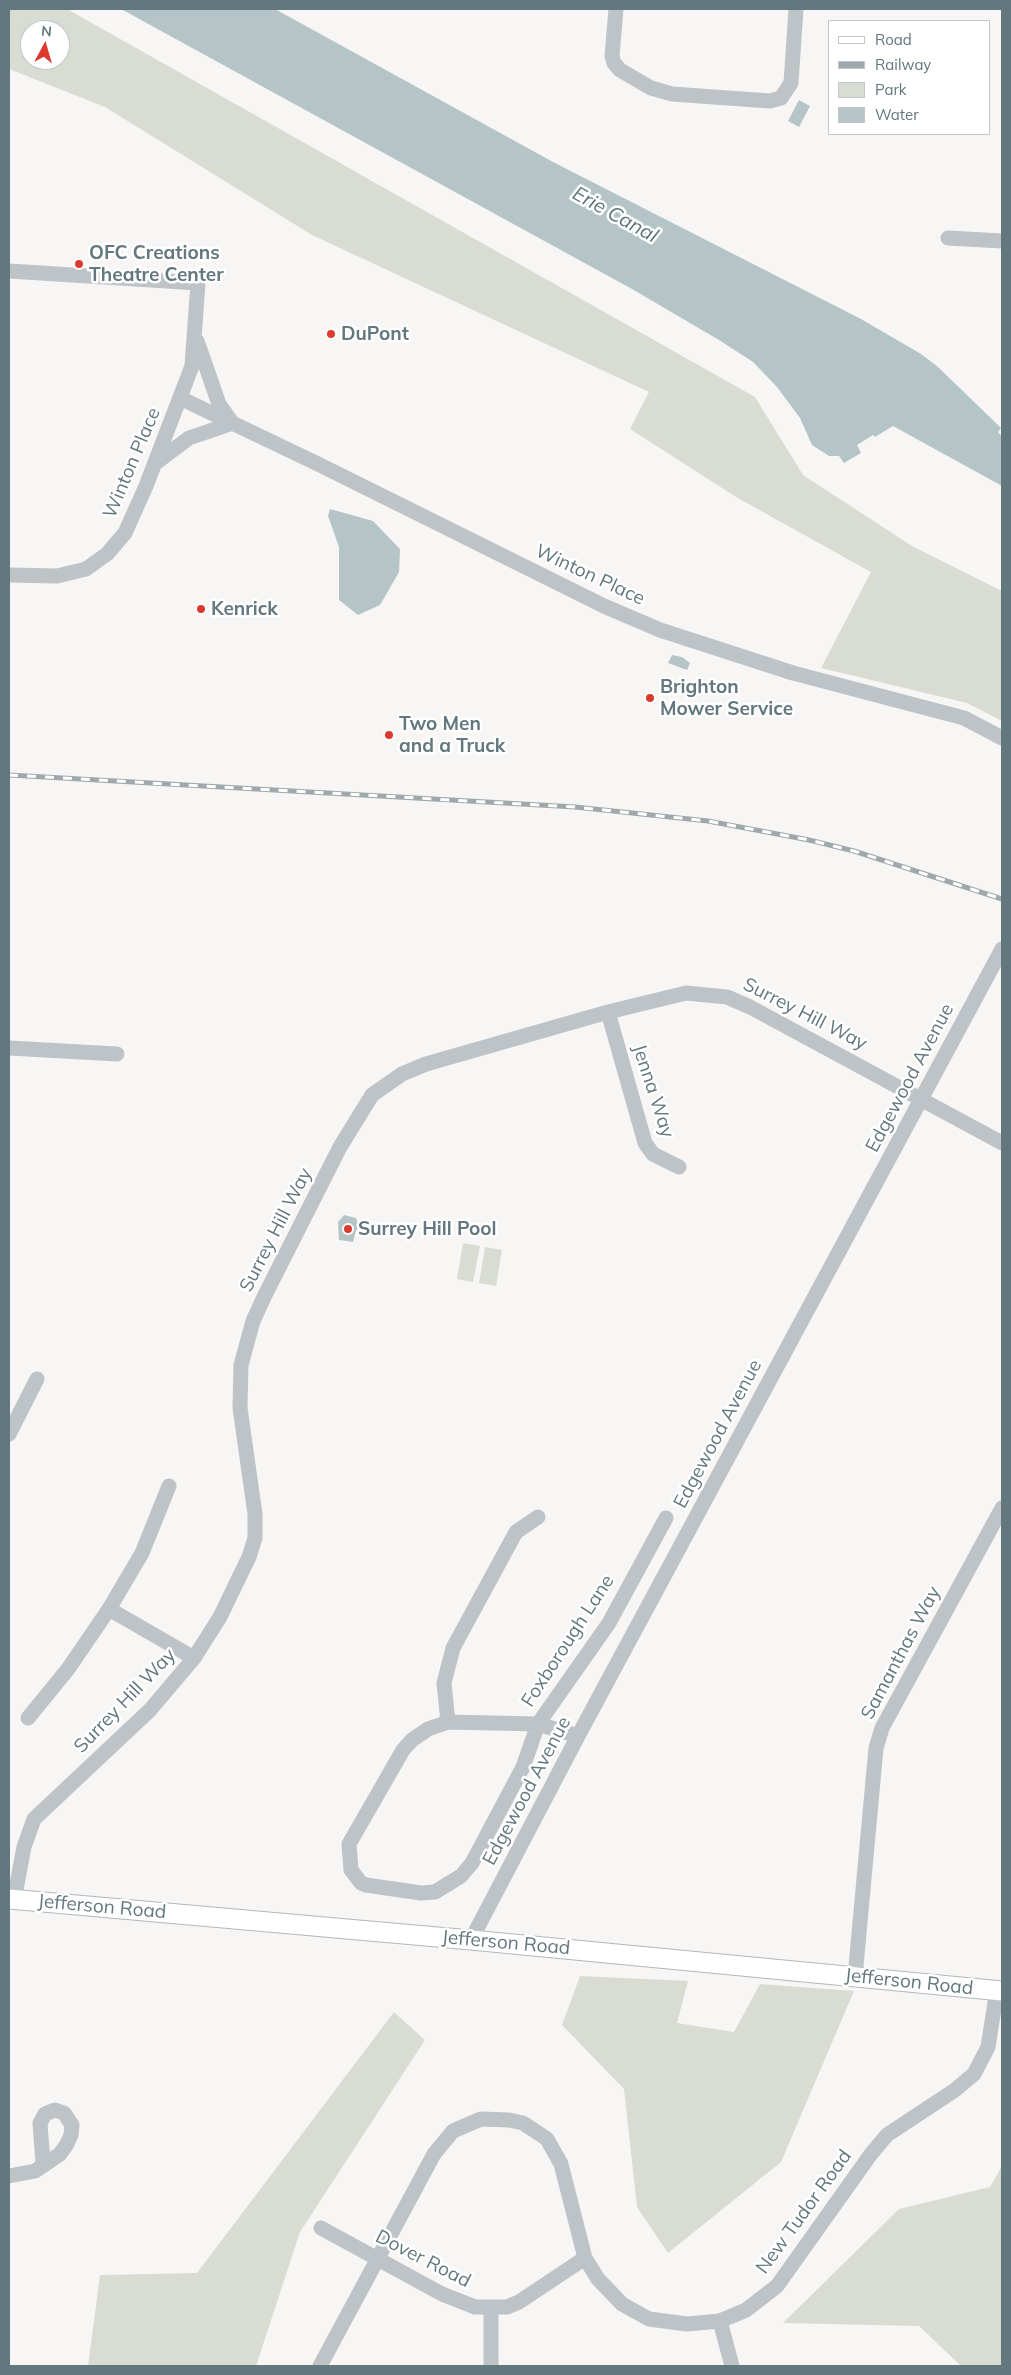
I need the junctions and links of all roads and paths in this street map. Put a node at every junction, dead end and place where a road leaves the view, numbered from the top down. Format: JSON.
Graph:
{"nodes":[{"id":1,"x":616,"y":9,"type":"edge"},
{"id":2,"x":796,"y":9,"type":"edge"},
{"id":3,"x":948,"y":238,"type":"dead end"},
{"id":4,"x":1002,"y":241,"type":"edge"},
{"id":5,"x":9,"y":271,"type":"edge"},
{"id":6,"x":194,"y":335,"type":"junction"},
{"id":7,"x":180,"y":398,"type":"junction"},
{"id":8,"x":233,"y":423,"type":"junction"},
{"id":9,"x":155,"y":464,"type":"junction"},
{"id":10,"x":9,"y":575,"type":"edge"},
{"id":11,"x":1002,"y":738,"type":"edge"},
{"id":12,"x":1002,"y":949,"type":"edge"},
{"id":13,"x":608,"y":1012,"type":"junction"},
{"id":14,"x":9,"y":1048,"type":"edge"},
{"id":15,"x":117,"y":1054,"type":"dead end"},
{"id":16,"x":922,"y":1098,"type":"junction"},
{"id":17,"x":1002,"y":1143,"type":"edge"},
{"id":18,"x":679,"y":1167,"type":"dead end"},
{"id":19,"x":37,"y":1379,"type":"dead end"},
{"id":20,"x":9,"y":1434,"type":"edge"},
{"id":21,"x":169,"y":1486,"type":"dead end"},
{"id":22,"x":1002,"y":1508,"type":"edge"},
{"id":23,"x":538,"y":1517,"type":"dead end"},
{"id":24,"x":666,"y":1518,"type":"dead end"},
{"id":25,"x":109,"y":1608,"type":"junction"},
{"id":26,"x":194,"y":1658,"type":"junction"},
{"id":27,"x":28,"y":1718,"type":"dead end"},
{"id":28,"x":448,"y":1722,"type":"junction"},
{"id":29,"x":538,"y":1724,"type":"junction"},
{"id":30,"x":578,"y":1736,"type":"junction"},
{"id":31,"x":11,"y":1900,"type":"edge"},
{"id":32,"x":471,"y":1940,"type":"junction"},
{"id":33,"x":855,"y":1977,"type":"junction"},
{"id":34,"x":999,"y":1991,"type":"edge"},
{"id":35,"x":43,"y":2163,"type":"dead end"},
{"id":36,"x":9,"y":2176,"type":"edge"},
{"id":37,"x":320,"y":2228,"type":"dead end"},
{"id":38,"x":585,"y":2258,"type":"junction"},
{"id":39,"x":377,"y":2259,"type":"junction"},
{"id":40,"x":491,"y":2308,"type":"junction"},
{"id":41,"x":720,"y":2320,"type":"junction"},
{"id":42,"x":320,"y":2366,"type":"edge"},
{"id":43,"x":491,"y":2366,"type":"edge"},
{"id":44,"x":732,"y":2366,"type":"edge"}],
"edges":[{"from":1,"to":2,"type":"street"},
{"from":3,"to":4,"type":"street"},
{"from":5,"to":6,"type":"street","name":"Winton Place"},
{"from":6,"to":7,"type":"street","name":"Winton Place"},
{"from":6,"to":8,"type":"street"},
{"from":7,"to":8,"type":"street","name":"Winton Place"},
{"from":7,"to":9,"type":"street","name":"Winton Place"},
{"from":8,"to":9,"type":"street"},
{"from":8,"to":11,"type":"street","name":"Winton Place"},
{"from":9,"to":10,"type":"street","name":"Winton Place"},
{"from":12,"to":16,"type":"street","name":"Edgewood Avenue"},
{"from":13,"to":16,"type":"street","name":"Surrey Hill Way"},
{"from":13,"to":18,"type":"street","name":"Jenna Way"},
{"from":13,"to":26,"type":"street","name":"Surrey Hill Way"},
{"from":14,"to":15,"type":"street"},
{"from":16,"to":17,"type":"street","name":"Surrey Hill Way"},
{"from":16,"to":30,"type":"street","name":"Edgewood Avenue"},
{"from":19,"to":20,"type":"street"},
{"from":21,"to":25,"type":"street"},
{"from":22,"to":33,"type":"street","name":"Samanthas Way"},
{"from":23,"to":28,"type":"street"},
{"from":24,"to":29,"type":"street","name":"Foxborough Lane"},
{"from":25,"to":26,"type":"street"},
{"from":25,"to":27,"type":"street"},
{"from":26,"to":31,"type":"street","name":"Surrey Hill Way"},
{"from":28,"to":29,"type":"street"},
{"from":28,"to":29,"type":"street"},
{"from":29,"to":30,"type":"street","name":"Foxborough Lane"},
{"from":30,"to":32,"type":"street","name":"Edgewood Avenue"},
{"from":31,"to":32,"type":"main road","name":"Jefferson Road"},
{"from":32,"to":33,"type":"main road","name":"Jefferson Road"},
{"from":33,"to":34,"type":"main road","name":"Jefferson Road"},
{"from":34,"to":41,"type":"street","name":"New Tudor Road"},
{"from":35,"to":36,"type":"street"},
{"from":37,"to":39,"type":"street","name":"Dover Road"},
{"from":38,"to":39,"type":"street"},
{"from":38,"to":40,"type":"street","name":"Dover Road"},
{"from":38,"to":41,"type":"street","name":"New Tudor Road"},
{"from":39,"to":40,"type":"street","name":"Dover Road"},
{"from":39,"to":42,"type":"street"},
{"from":40,"to":43,"type":"street"},
{"from":41,"to":44,"type":"street"}]}
